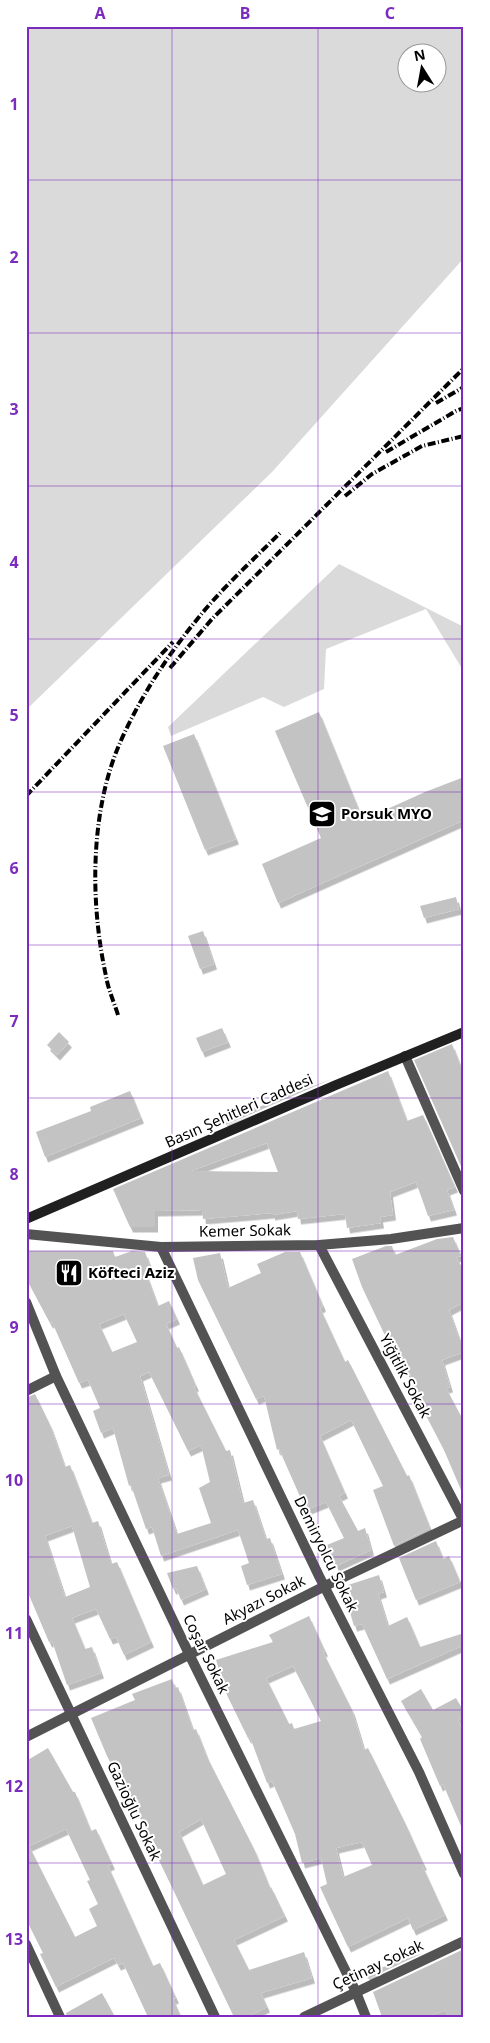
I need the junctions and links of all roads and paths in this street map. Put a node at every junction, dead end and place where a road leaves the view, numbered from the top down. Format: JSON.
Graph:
{"nodes":[{"id":1,"x":464,"y":1032,"type":"edge"},
{"id":2,"x":406,"y":1056,"type":"junction"},
{"id":3,"x":464,"y":1191,"type":"edge"},
{"id":4,"x":26,"y":1219,"type":"edge"},
{"id":5,"x":464,"y":1228,"type":"edge"},
{"id":6,"x":26,"y":1234,"type":"edge"},
{"id":7,"x":319,"y":1245,"type":"junction"},
{"id":8,"x":161,"y":1247,"type":"junction"},
{"id":9,"x":26,"y":1302,"type":"edge"},
{"id":10,"x":56,"y":1376,"type":"junction"},
{"id":11,"x":26,"y":1391,"type":"edge"},
{"id":12,"x":464,"y":1521,"type":"edge"},
{"id":13,"x":325,"y":1586,"type":"junction"},
{"id":14,"x":26,"y":1618,"type":"edge"},
{"id":15,"x":190,"y":1656,"type":"junction"},
{"id":16,"x":71,"y":1714,"type":"junction"},
{"id":17,"x":26,"y":1737,"type":"edge"},
{"id":18,"x":464,"y":1874,"type":"edge"},
{"id":19,"x":464,"y":1941,"type":"edge"},
{"id":20,"x":26,"y":1944,"type":"edge"},
{"id":21,"x":356,"y":1992,"type":"junction"},
{"id":22,"x":60,"y":2017,"type":"edge"},
{"id":23,"x":215,"y":2017,"type":"edge"},
{"id":24,"x":304,"y":2017,"type":"edge"},
{"id":25,"x":366,"y":2017,"type":"edge"}],
"edges":[{"from":1,"to":2,"type":"main road","name":"Basın Şehitleri Caddesi"},
{"from":2,"to":3,"type":"street"},
{"from":2,"to":4,"type":"main road","name":"Basın Şehitleri Caddesi"},
{"from":5,"to":7,"type":"street","name":"Kemer Sokak"},
{"from":6,"to":8,"type":"street","name":"Kemer Sokak"},
{"from":7,"to":8,"type":"street","name":"Kemer Sokak"},
{"from":7,"to":12,"type":"street","name":"Yiğitlik Sokak"},
{"from":8,"to":13,"type":"street","name":"Demiryolcu Sokak"},
{"from":9,"to":10,"type":"street","name":"Coşar Sokak"},
{"from":10,"to":11,"type":"street"},
{"from":10,"to":15,"type":"street","name":"Coşar Sokak"},
{"from":12,"to":13,"type":"street","name":"Akyazı Sokak"},
{"from":13,"to":15,"type":"street","name":"Akyazı Sokak"},
{"from":13,"to":18,"type":"street","name":"Demiryolcu Sokak"},
{"from":14,"to":16,"type":"street","name":"Gazioğlu Sokak"},
{"from":15,"to":16,"type":"street","name":"Akyazı Sokak"},
{"from":15,"to":21,"type":"street","name":"Coşar Sokak"},
{"from":16,"to":17,"type":"street","name":"Akyazı Sokak"},
{"from":16,"to":23,"type":"street","name":"Gazioğlu Sokak"},
{"from":19,"to":21,"type":"street","name":"Çetinay Sokak"},
{"from":20,"to":22,"type":"street"},
{"from":21,"to":24,"type":"street","name":"Çetinay Sokak"},
{"from":21,"to":25,"type":"street","name":"Coşar Sokak"}]}
